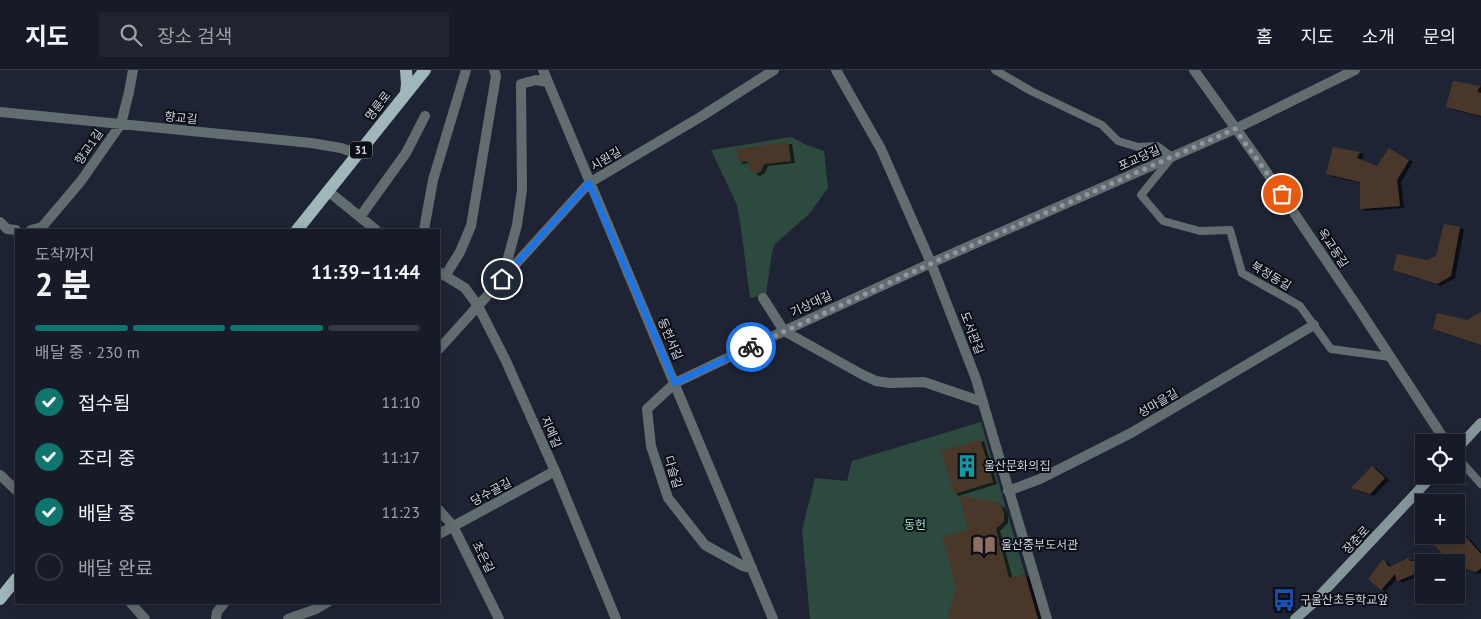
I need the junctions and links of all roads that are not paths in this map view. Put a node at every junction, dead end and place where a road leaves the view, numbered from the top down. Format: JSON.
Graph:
{"nodes":[{"id":1,"x":133,"y":70,"type":"edge"},
{"id":2,"x":406,"y":70,"type":"edge"},
{"id":3,"x":425,"y":70,"type":"edge"},
{"id":4,"x":466,"y":70,"type":"edge"},
{"id":5,"x":494,"y":70,"type":"edge"},
{"id":6,"x":543,"y":70,"type":"edge"},
{"id":7,"x":774,"y":70,"type":"edge"},
{"id":8,"x":836,"y":70,"type":"edge"},
{"id":9,"x":995,"y":70,"type":"edge"},
{"id":10,"x":1194,"y":70,"type":"edge"},
{"id":11,"x":1351,"y":71,"type":"edge"},
{"id":12,"x":548,"y":82,"type":"junction"},
{"id":13,"x":406,"y":93,"type":"junction"},
{"id":14,"x":0,"y":112,"type":"edge"},
{"id":15,"x":425,"y":116,"type":"dead end"},
{"id":16,"x":121,"y":124,"type":"junction"},
{"id":17,"x":1235,"y":129,"type":"junction"},
{"id":18,"x":358,"y":154,"type":"junction"},
{"id":19,"x":1172,"y":157,"type":"junction"},
{"id":20,"x":589,"y":183,"type":"junction"},
{"id":21,"x":328,"y":191,"type":"junction"},
{"id":22,"x":360,"y":217,"type":"junction"},
{"id":23,"x":0,"y":222,"type":"edge"},
{"id":24,"x":44,"y":229,"type":"edge"},
{"id":25,"x":298,"y":229,"type":"edge"},
{"id":26,"x":375,"y":229,"type":"edge"},
{"id":27,"x":424,"y":229,"type":"edge"},
{"id":28,"x":15,"y":230,"type":"edge"},
{"id":29,"x":932,"y":263,"type":"junction"},
{"id":30,"x":442,"y":274,"type":"edge"},
{"id":31,"x":502,"y":279,"type":"junction"},
{"id":32,"x":763,"y":298,"type":"dead end"},
{"id":33,"x":478,"y":306,"type":"junction"},
{"id":34,"x":1314,"y":326,"type":"junction"},
{"id":35,"x":784,"y":330,"type":"junction"},
{"id":36,"x":440,"y":348,"type":"edge"},
{"id":37,"x":1390,"y":357,"type":"junction"},
{"id":38,"x":675,"y":383,"type":"junction"},
{"id":39,"x":983,"y":402,"type":"junction"},
{"id":40,"x":1481,"y":423,"type":"edge"},
{"id":41,"x":1441,"y":434,"type":"edge"},
{"id":42,"x":1465,"y":440,"type":"edge"},
{"id":43,"x":1465,"y":466,"type":"edge"},
{"id":44,"x":555,"y":471,"type":"junction"},
{"id":45,"x":0,"y":475,"type":"edge"},
{"id":46,"x":1425,"y":484,"type":"edge"},
{"id":47,"x":1481,"y":484,"type":"edge"},
{"id":48,"x":15,"y":489,"type":"edge"},
{"id":49,"x":1008,"y":491,"type":"junction"},
{"id":50,"x":440,"y":511,"type":"edge"},
{"id":51,"x":453,"y":526,"type":"junction"},
{"id":52,"x":440,"y":533,"type":"edge"},
{"id":53,"x":752,"y":568,"type":"junction"},
{"id":54,"x":15,"y":580,"type":"edge"},
{"id":55,"x":0,"y":599,"type":"edge"},
{"id":56,"x":132,"y":604,"type":"edge"},
{"id":57,"x":224,"y":604,"type":"edge"},
{"id":58,"x":325,"y":604,"type":"edge"},
{"id":59,"x":217,"y":615,"type":"edge"},
{"id":60,"x":145,"y":619,"type":"edge"},
{"id":61,"x":289,"y":619,"type":"edge"},
{"id":62,"x":499,"y":619,"type":"edge"},
{"id":63,"x":616,"y":619,"type":"edge"},
{"id":64,"x":772,"y":619,"type":"edge"},
{"id":65,"x":1047,"y":619,"type":"edge"},
{"id":66,"x":1295,"y":619,"type":"edge"}],
"edges":[{"from":1,"to":16,"type":"street","name":"향교1길"},
{"from":2,"to":13,"type":"main road"},
{"from":3,"to":13,"type":"main road","name":"명륜로","number":"31"},
{"from":4,"to":27,"type":"street"},
{"from":5,"to":30,"type":"street"},
{"from":6,"to":12,"type":"street","name":"동헌서길"},
{"from":7,"to":20,"type":"street","name":"시원길"},
{"from":8,"to":29,"type":"street","name":"도서관길"},
{"from":9,"to":19,"type":"lane"},
{"from":10,"to":17,"type":"street","name":"옥교동길"},
{"from":11,"to":17,"type":"street","name":"포교당길"},
{"from":12,"to":20,"type":"street","name":"동헌서길"},
{"from":12,"to":31,"type":"street"},
{"from":13,"to":18,"type":"main road","name":"명륜로","number":"31"},
{"from":14,"to":16,"type":"street","name":"향교길"},
{"from":15,"to":22,"type":"street"},
{"from":16,"to":18,"type":"street","name":"향교길"},
{"from":16,"to":24,"type":"street","name":"향교1길"},
{"from":17,"to":19,"type":"street","name":"포교당길"},
{"from":17,"to":37,"type":"street","name":"옥교동길"},
{"from":18,"to":21,"type":"main road","name":"명륜로","number":"31"},
{"from":19,"to":29,"type":"street","name":"포교당길"},
{"from":19,"to":34,"type":"lane","name":"북정동길"},
{"from":20,"to":31,"type":"street","name":"시원길"},
{"from":20,"to":38,"type":"street","name":"동헌서길"},
{"from":21,"to":22,"type":"street"},
{"from":21,"to":25,"type":"main road","name":"명륜로","number":"31"},
{"from":22,"to":26,"type":"street"},
{"from":23,"to":28,"type":"street"},
{"from":29,"to":35,"type":"street","name":"기상대길"},
{"from":29,"to":39,"type":"street","name":"도서관길"},
{"from":30,"to":33,"type":"street","name":"지예길"},
{"from":31,"to":33,"type":"street","name":"시원길"},
{"from":32,"to":35,"type":"street"},
{"from":33,"to":36,"type":"street","name":"시원길"},
{"from":33,"to":44,"type":"street","name":"지예길"},
{"from":34,"to":37,"type":"lane","name":"북정동길"},
{"from":34,"to":49,"type":"street","name":"성마을길"},
{"from":35,"to":38,"type":"street","name":"기상대길"},
{"from":35,"to":39,"type":"street"},
{"from":37,"to":41,"type":"street","name":"옥교동길"},
{"from":38,"to":53,"type":"street","name":"동헌서길"},
{"from":38,"to":53,"type":"street","name":"다슬길"},
{"from":39,"to":49,"type":"street","name":"도서관길"},
{"from":40,"to":42,"type":"main road"},
{"from":43,"to":47,"type":"lane"},
{"from":44,"to":51,"type":"street","name":"당수골길"},
{"from":44,"to":63,"type":"street","name":"지예길"},
{"from":45,"to":48,"type":"street"},
{"from":46,"to":66,"type":"main road","name":"장춘로"},
{"from":49,"to":65,"type":"street","name":"도서관길"},
{"from":50,"to":51,"type":"street","name":"초은길"},
{"from":51,"to":52,"type":"street","name":"당수골길"},
{"from":51,"to":62,"type":"street","name":"초은길"},
{"from":53,"to":64,"type":"street","name":"동헌서길"},
{"from":54,"to":55,"type":"main road"},
{"from":56,"to":60,"type":"street"},
{"from":57,"to":59,"type":"street"},
{"from":58,"to":61,"type":"street"}]}
